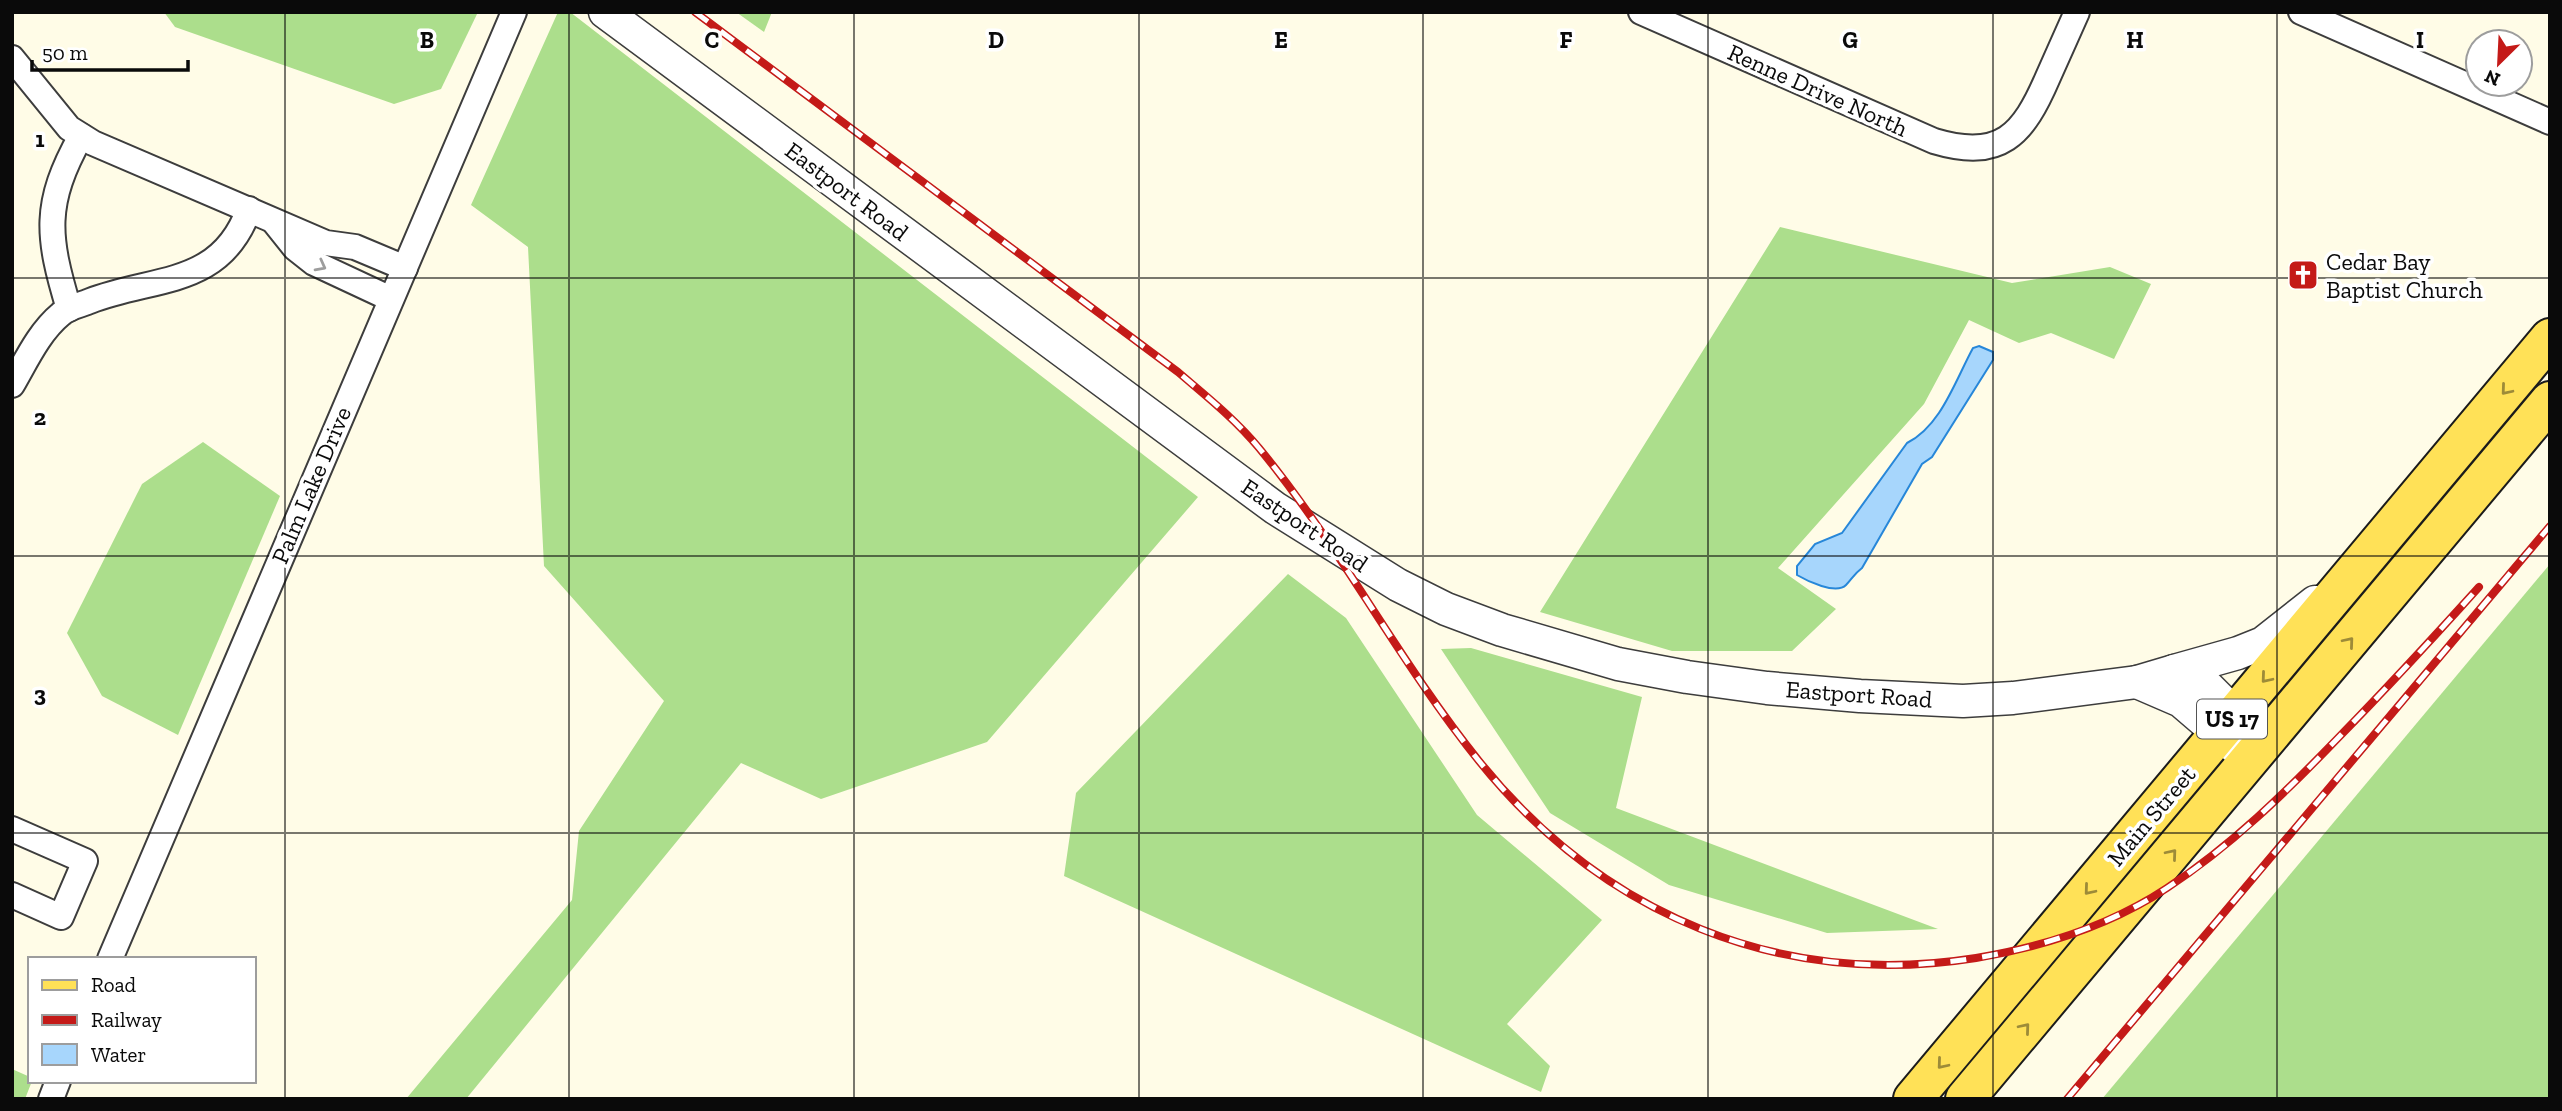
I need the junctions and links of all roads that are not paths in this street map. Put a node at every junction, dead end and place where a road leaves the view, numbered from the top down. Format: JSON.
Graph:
{"nodes":[{"id":1,"x":514,"y":12,"type":"edge"},
{"id":2,"x":605,"y":12,"type":"edge"},
{"id":3,"x":1641,"y":12,"type":"edge"},
{"id":4,"x":2077,"y":12,"type":"edge"},
{"id":5,"x":2301,"y":12,"type":"edge"},
{"id":6,"x":12,"y":58,"type":"edge"},
{"id":7,"x":2550,"y":122,"type":"edge"},
{"id":8,"x":81,"y":136,"type":"junction"},
{"id":9,"x":249,"y":209,"type":"junction"},
{"id":10,"x":272,"y":219,"type":"junction"},
{"id":11,"x":405,"y":268,"type":"junction"},
{"id":12,"x":391,"y":299,"type":"junction"},
{"id":13,"x":69,"y":309,"type":"junction"},
{"id":14,"x":2550,"y":338,"type":"edge"},
{"id":15,"x":12,"y":385,"type":"edge"},
{"id":16,"x":2550,"y":401,"type":"edge"},
{"id":17,"x":2357,"y":569,"type":"junction"},
{"id":18,"x":2174,"y":670,"type":"junction"},
{"id":19,"x":2137,"y":682,"type":"junction"},
{"id":20,"x":2228,"y":724,"type":"junction"},
{"id":21,"x":2257,"y":752,"type":"junction"},
{"id":22,"x":12,"y":830,"type":"edge"},
{"id":23,"x":12,"y":895,"type":"edge"},
{"id":24,"x":111,"y":957,"type":"edge"},
{"id":25,"x":1913,"y":1099,"type":"edge"},
{"id":26,"x":1965,"y":1099,"type":"edge"}],
"edges":[{"from":1,"to":11,"type":"street","name":"Palm Lake Drive"},
{"from":2,"to":19,"type":"street","name":"Eastport Road"},
{"from":3,"to":4,"type":"street","name":"Renne Drive North"},
{"from":5,"to":7,"type":"street"},
{"from":6,"to":8,"type":"street"},
{"from":8,"to":9,"type":"street"},
{"from":8,"to":13,"type":"street"},
{"from":9,"to":10,"type":"street"},
{"from":9,"to":13,"type":"street"},
{"from":10,"to":11,"type":"street"},
{"from":10,"to":12,"type":"street","one_way":true},
{"from":11,"to":12,"type":"street","name":"Palm Lake Drive"},
{"from":12,"to":24,"type":"street","name":"Palm Lake Drive"},
{"from":13,"to":15,"type":"street"},
{"from":14,"to":17,"type":"main road","name":"Main Street","number":"US 17","one_way":true},
{"from":21,"to":16,"type":"main road","name":"Main Street","number":"US 17","one_way":true},
{"from":17,"to":18,"type":"street","name":"Eastport Road"},
{"from":17,"to":20,"type":"main road","name":"Main Street","number":"US 17","one_way":true},
{"from":18,"to":19,"type":"street","name":"Eastport Road"},
{"from":18,"to":20,"type":"street"},
{"from":19,"to":20,"type":"street"},
{"from":20,"to":21,"type":"street"},
{"from":20,"to":25,"type":"main road","name":"Main Street","number":"US 17","one_way":true},
{"from":26,"to":21,"type":"main road","name":"Main Street","number":"US 17","one_way":true},
{"from":22,"to":23,"type":"street"}]}
